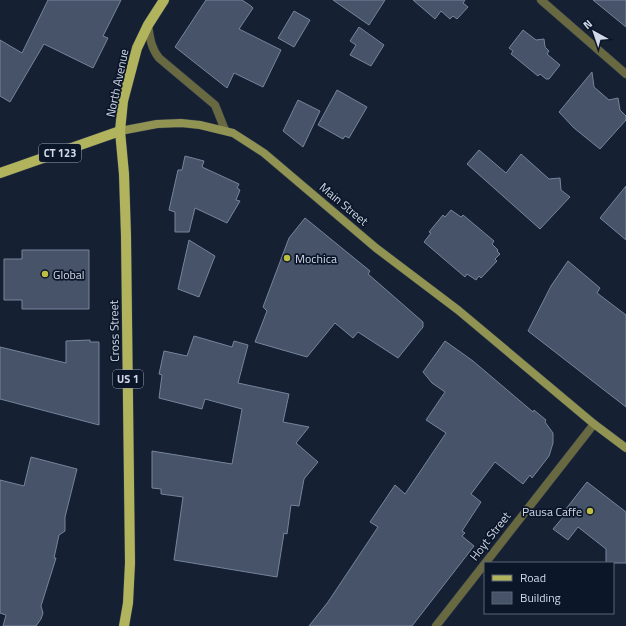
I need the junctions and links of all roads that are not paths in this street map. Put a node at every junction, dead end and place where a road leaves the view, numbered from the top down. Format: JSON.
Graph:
{"nodes":[{"id":1,"x":164,"y":0,"type":"edge"},
{"id":2,"x":541,"y":0,"type":"edge"},
{"id":3,"x":148,"y":25,"type":"junction"},
{"id":4,"x":626,"y":74,"type":"edge"},
{"id":5,"x":225,"y":130,"type":"junction"},
{"id":6,"x":120,"y":131,"type":"junction"},
{"id":7,"x":0,"y":173,"type":"edge"},
{"id":8,"x":594,"y":424,"type":"junction"},
{"id":9,"x":626,"y":448,"type":"edge"},
{"id":10,"x":486,"y":562,"type":"edge"},
{"id":11,"x":484,"y":565,"type":"edge"},
{"id":12,"x":124,"y":626,"type":"edge"},
{"id":13,"x":436,"y":626,"type":"edge"}],
"edges":[{"from":1,"to":3,"type":"main road","name":"North Avenue","number":"US 1"},
{"from":2,"to":4,"type":"street"},
{"from":3,"to":5,"type":"street"},
{"from":3,"to":6,"type":"main road","name":"North Avenue","number":"US 1"},
{"from":5,"to":6,"type":"main road","name":"Main Street"},
{"from":5,"to":8,"type":"main road","name":"Main Street"},
{"from":6,"to":7,"type":"main road","name":"Main Street","number":"CT 123"},
{"from":6,"to":12,"type":"main road","name":"Cross Street","number":"US 1"},
{"from":8,"to":9,"type":"main road","name":"Main Street"},
{"from":8,"to":10,"type":"street","name":"Hoyt Street"},
{"from":11,"to":13,"type":"street","name":"Hoyt Street"}]}
